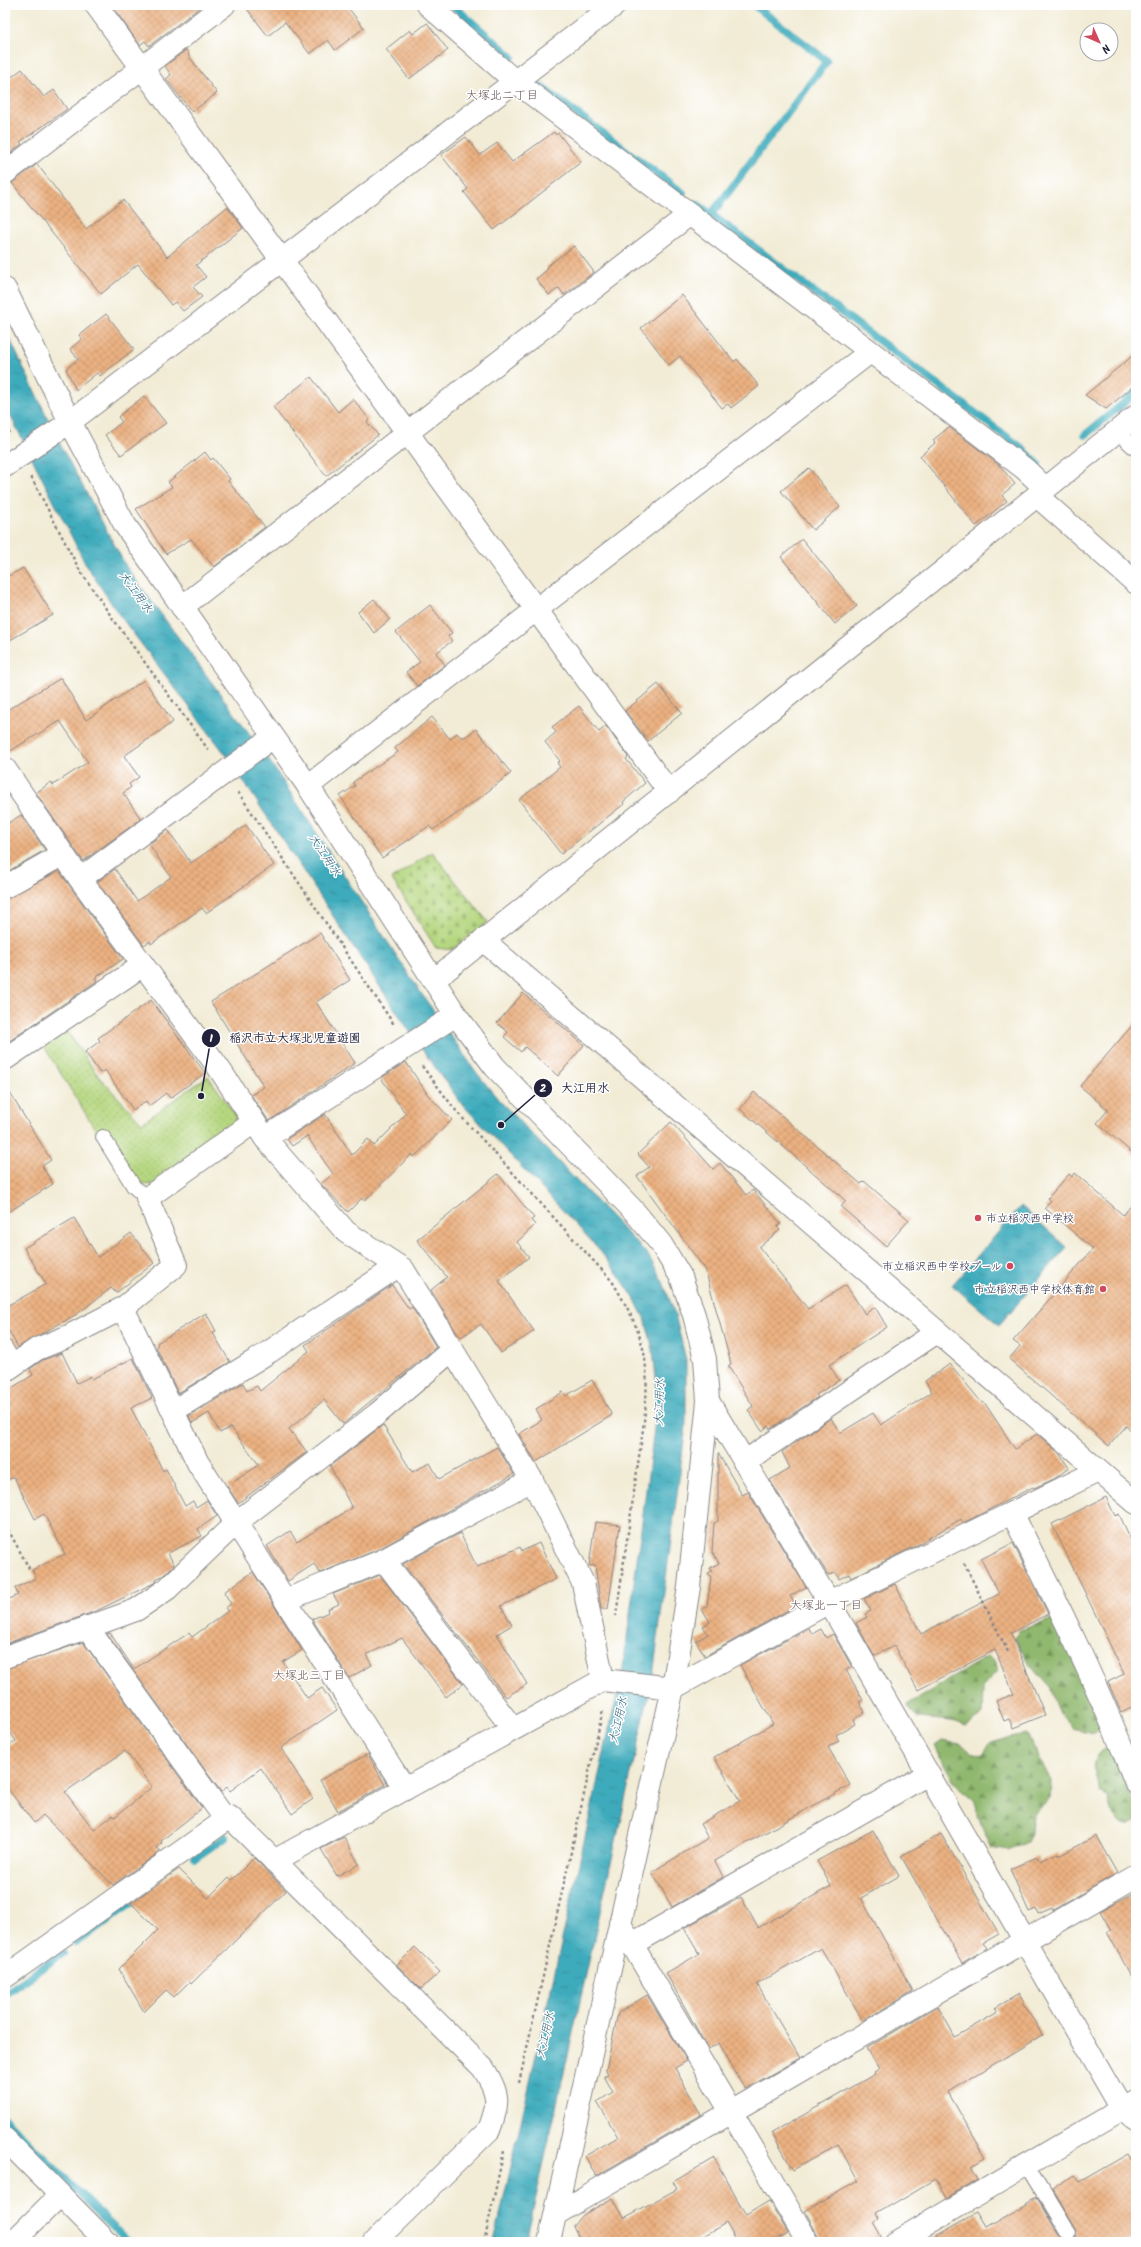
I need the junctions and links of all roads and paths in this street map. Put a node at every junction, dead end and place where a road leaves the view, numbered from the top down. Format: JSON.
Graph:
{"nodes":[{"id":1,"x":96,"y":5,"type":"edge"},
{"id":2,"x":224,"y":5,"type":"edge"},
{"id":3,"x":428,"y":5,"type":"edge"},
{"id":4,"x":615,"y":5,"type":"edge"},
{"id":5,"x":142,"y":68,"type":"junction"},
{"id":6,"x":516,"y":82,"type":"junction"},
{"id":7,"x":5,"y":173,"type":"edge"},
{"id":8,"x":690,"y":214,"type":"junction"},
{"id":9,"x":282,"y":260,"type":"junction"},
{"id":10,"x":5,"y":289,"type":"edge"},
{"id":11,"x":870,"y":352,"type":"junction"},
{"id":12,"x":1136,"y":416,"type":"edge"},
{"id":13,"x":64,"y":426,"type":"junction"},
{"id":14,"x":407,"y":432,"type":"junction"},
{"id":15,"x":1117,"y":432,"type":"junction"},
{"id":16,"x":1136,"y":449,"type":"edge"},
{"id":17,"x":5,"y":466,"type":"edge"},
{"id":18,"x":1041,"y":493,"type":"junction"},
{"id":19,"x":1136,"y":583,"type":"edge"},
{"id":20,"x":182,"y":607,"type":"junction"},
{"id":21,"x":536,"y":609,"type":"junction"},
{"id":22,"x":268,"y":741,"type":"junction"},
{"id":23,"x":5,"y":769,"type":"edge"},
{"id":24,"x":308,"y":786,"type":"junction"},
{"id":25,"x":669,"y":792,"type":"junction"},
{"id":26,"x":63,"y":854,"type":"junction"},
{"id":27,"x":80,"y":879,"type":"junction"},
{"id":28,"x":5,"y":887,"type":"edge"},
{"id":29,"x":484,"y":940,"type":"junction"},
{"id":30,"x":143,"y":965,"type":"junction"},
{"id":31,"x":434,"y":980,"type":"junction"},
{"id":32,"x":451,"y":1018,"type":"junction"},
{"id":33,"x":5,"y":1059,"type":"edge"},
{"id":34,"x":259,"y":1130,"type":"junction"},
{"id":35,"x":103,"y":1137,"type":"dead end"},
{"id":36,"x":147,"y":1198,"type":"junction"},
{"id":37,"x":398,"y":1266,"type":"junction"},
{"id":38,"x":123,"y":1308,"type":"junction"},
{"id":39,"x":937,"y":1332,"type":"junction"},
{"id":40,"x":452,"y":1350,"type":"junction"},
{"id":41,"x":8,"y":1361,"type":"edge"},
{"id":42,"x":708,"y":1401,"type":"junction"},
{"id":43,"x":173,"y":1411,"type":"junction"},
{"id":44,"x":744,"y":1462,"type":"junction"},
{"id":45,"x":1098,"y":1471,"type":"junction"},
{"id":46,"x":532,"y":1480,"type":"junction"},
{"id":47,"x":1135,"y":1499,"type":"edge"},
{"id":48,"x":1012,"y":1513,"type":"junction"},
{"id":49,"x":237,"y":1522,"type":"junction"},
{"id":50,"x":5,"y":1524,"type":"edge"},
{"id":51,"x":953,"y":1542,"type":"junction"},
{"id":52,"x":384,"y":1560,"type":"junction"},
{"id":53,"x":30,"y":1570,"type":"dead end"},
{"id":54,"x":286,"y":1600,"type":"junction"},
{"id":55,"x":829,"y":1602,"type":"junction"},
{"id":56,"x":87,"y":1627,"type":"junction"},
{"id":57,"x":1009,"y":1654,"type":"dead end"},
{"id":58,"x":5,"y":1657,"type":"edge"},
{"id":59,"x":608,"y":1680,"type":"junction"},
{"id":60,"x":665,"y":1687,"type":"junction"},
{"id":61,"x":513,"y":1729,"type":"junction"},
{"id":62,"x":928,"y":1774,"type":"junction"},
{"id":63,"x":1136,"y":1783,"type":"edge"},
{"id":64,"x":405,"y":1789,"type":"junction"},
{"id":65,"x":226,"y":1820,"type":"junction"},
{"id":66,"x":274,"y":1861,"type":"junction"},
{"id":67,"x":1136,"y":1876,"type":"edge"},
{"id":68,"x":620,"y":1924,"type":"junction"},
{"id":69,"x":1025,"y":1941,"type":"junction"},
{"id":70,"x":632,"y":1944,"type":"junction"},
{"id":71,"x":5,"y":1977,"type":"edge"},
{"id":72,"x":1131,"y":2110,"type":"edge"},
{"id":73,"x":731,"y":2112,"type":"junction"},
{"id":74,"x":5,"y":2139,"type":"edge"},
{"id":75,"x":1026,"y":2165,"type":"junction"},
{"id":76,"x":60,"y":2195,"type":"junction"},
{"id":77,"x":556,"y":2214,"type":"junction"},
{"id":78,"x":1068,"y":2233,"type":"dead end"},
{"id":79,"x":13,"y":2242,"type":"edge"},
{"id":80,"x":107,"y":2242,"type":"edge"},
{"id":81,"x":374,"y":2242,"type":"edge"},
{"id":82,"x":549,"y":2242,"type":"edge"},
{"id":83,"x":808,"y":2242,"type":"edge"},
{"id":84,"x":896,"y":2242,"type":"edge"}],
"edges":[{"from":1,"to":5,"type":"street"},
{"from":2,"to":5,"type":"street"},
{"from":3,"to":6,"type":"street"},
{"from":4,"to":6,"type":"street"},
{"from":5,"to":7,"type":"street"},
{"from":5,"to":9,"type":"street"},
{"from":6,"to":8,"type":"street"},
{"from":6,"to":9,"type":"street"},
{"from":8,"to":11,"type":"street"},
{"from":8,"to":14,"type":"street"},
{"from":9,"to":13,"type":"street"},
{"from":9,"to":14,"type":"street"},
{"from":10,"to":13,"type":"street"},
{"from":11,"to":18,"type":"street"},
{"from":11,"to":21,"type":"street"},
{"from":12,"to":15,"type":"street"},
{"from":13,"to":17,"type":"street"},
{"from":13,"to":20,"type":"street"},
{"from":14,"to":20,"type":"street"},
{"from":14,"to":21,"type":"street"},
{"from":15,"to":16,"type":"lane"},
{"from":15,"to":18,"type":"street"},
{"from":18,"to":19,"type":"street"},
{"from":18,"to":25,"type":"street"},
{"from":20,"to":22,"type":"street"},
{"from":21,"to":24,"type":"street"},
{"from":21,"to":25,"type":"street"},
{"from":22,"to":24,"type":"street"},
{"from":22,"to":27,"type":"street"},
{"from":23,"to":26,"type":"street"},
{"from":24,"to":31,"type":"street"},
{"from":25,"to":29,"type":"street"},
{"from":26,"to":27,"type":"street"},
{"from":26,"to":28,"type":"street"},
{"from":27,"to":30,"type":"street"},
{"from":29,"to":31,"type":"street"},
{"from":29,"to":39,"type":"street"},
{"from":30,"to":33,"type":"street"},
{"from":30,"to":34,"type":"street"},
{"from":31,"to":32,"type":"street"},
{"from":32,"to":34,"type":"street"},
{"from":32,"to":42,"type":"street"},
{"from":34,"to":36,"type":"street"},
{"from":34,"to":37,"type":"street"},
{"from":35,"to":36,"type":"lane"},
{"from":36,"to":38,"type":"street"},
{"from":37,"to":40,"type":"street"},
{"from":37,"to":43,"type":"street"},
{"from":38,"to":41,"type":"street"},
{"from":38,"to":43,"type":"street"},
{"from":39,"to":44,"type":"street"},
{"from":39,"to":45,"type":"street"},
{"from":40,"to":46,"type":"street"},
{"from":40,"to":49,"type":"street"},
{"from":42,"to":44,"type":"street"},
{"from":42,"to":60,"type":"street"},
{"from":43,"to":49,"type":"street"},
{"from":44,"to":55,"type":"street"},
{"from":45,"to":47,"type":"street"},
{"from":45,"to":48,"type":"street"},
{"from":46,"to":52,"type":"street"},
{"from":46,"to":59,"type":"street"},
{"from":48,"to":51,"type":"street"},
{"from":48,"to":63,"type":"street"},
{"from":49,"to":54,"type":"street"},
{"from":49,"to":56,"type":"street"},
{"from":50,"to":53,"type":"path"},
{"from":51,"to":55,"type":"street"},
{"from":51,"to":57,"type":"path"},
{"from":52,"to":54,"type":"street"},
{"from":52,"to":61,"type":"street"},
{"from":54,"to":64,"type":"street"},
{"from":55,"to":60,"type":"street"},
{"from":55,"to":62,"type":"street"},
{"from":56,"to":58,"type":"street"},
{"from":56,"to":65,"type":"street"},
{"from":59,"to":60,"type":"street"},
{"from":59,"to":61,"type":"street"},
{"from":60,"to":68,"type":"street"},
{"from":61,"to":64,"type":"street"},
{"from":62,"to":69,"type":"street"},
{"from":62,"to":70,"type":"street"},
{"from":64,"to":66,"type":"street"},
{"from":65,"to":66,"type":"street"},
{"from":65,"to":71,"type":"street"},
{"from":66,"to":81,"type":"street"},
{"from":67,"to":69,"type":"street"},
{"from":68,"to":70,"type":"street"},
{"from":68,"to":77,"type":"street"},
{"from":69,"to":72,"type":"street"},
{"from":69,"to":73,"type":"street"},
{"from":70,"to":73,"type":"street"},
{"from":72,"to":75,"type":"street"},
{"from":73,"to":77,"type":"street"},
{"from":73,"to":83,"type":"street"},
{"from":74,"to":76,"type":"street"},
{"from":75,"to":78,"type":"lane"},
{"from":75,"to":84,"type":"street"},
{"from":76,"to":79,"type":"street"},
{"from":76,"to":80,"type":"street"},
{"from":77,"to":82,"type":"street"}]}
